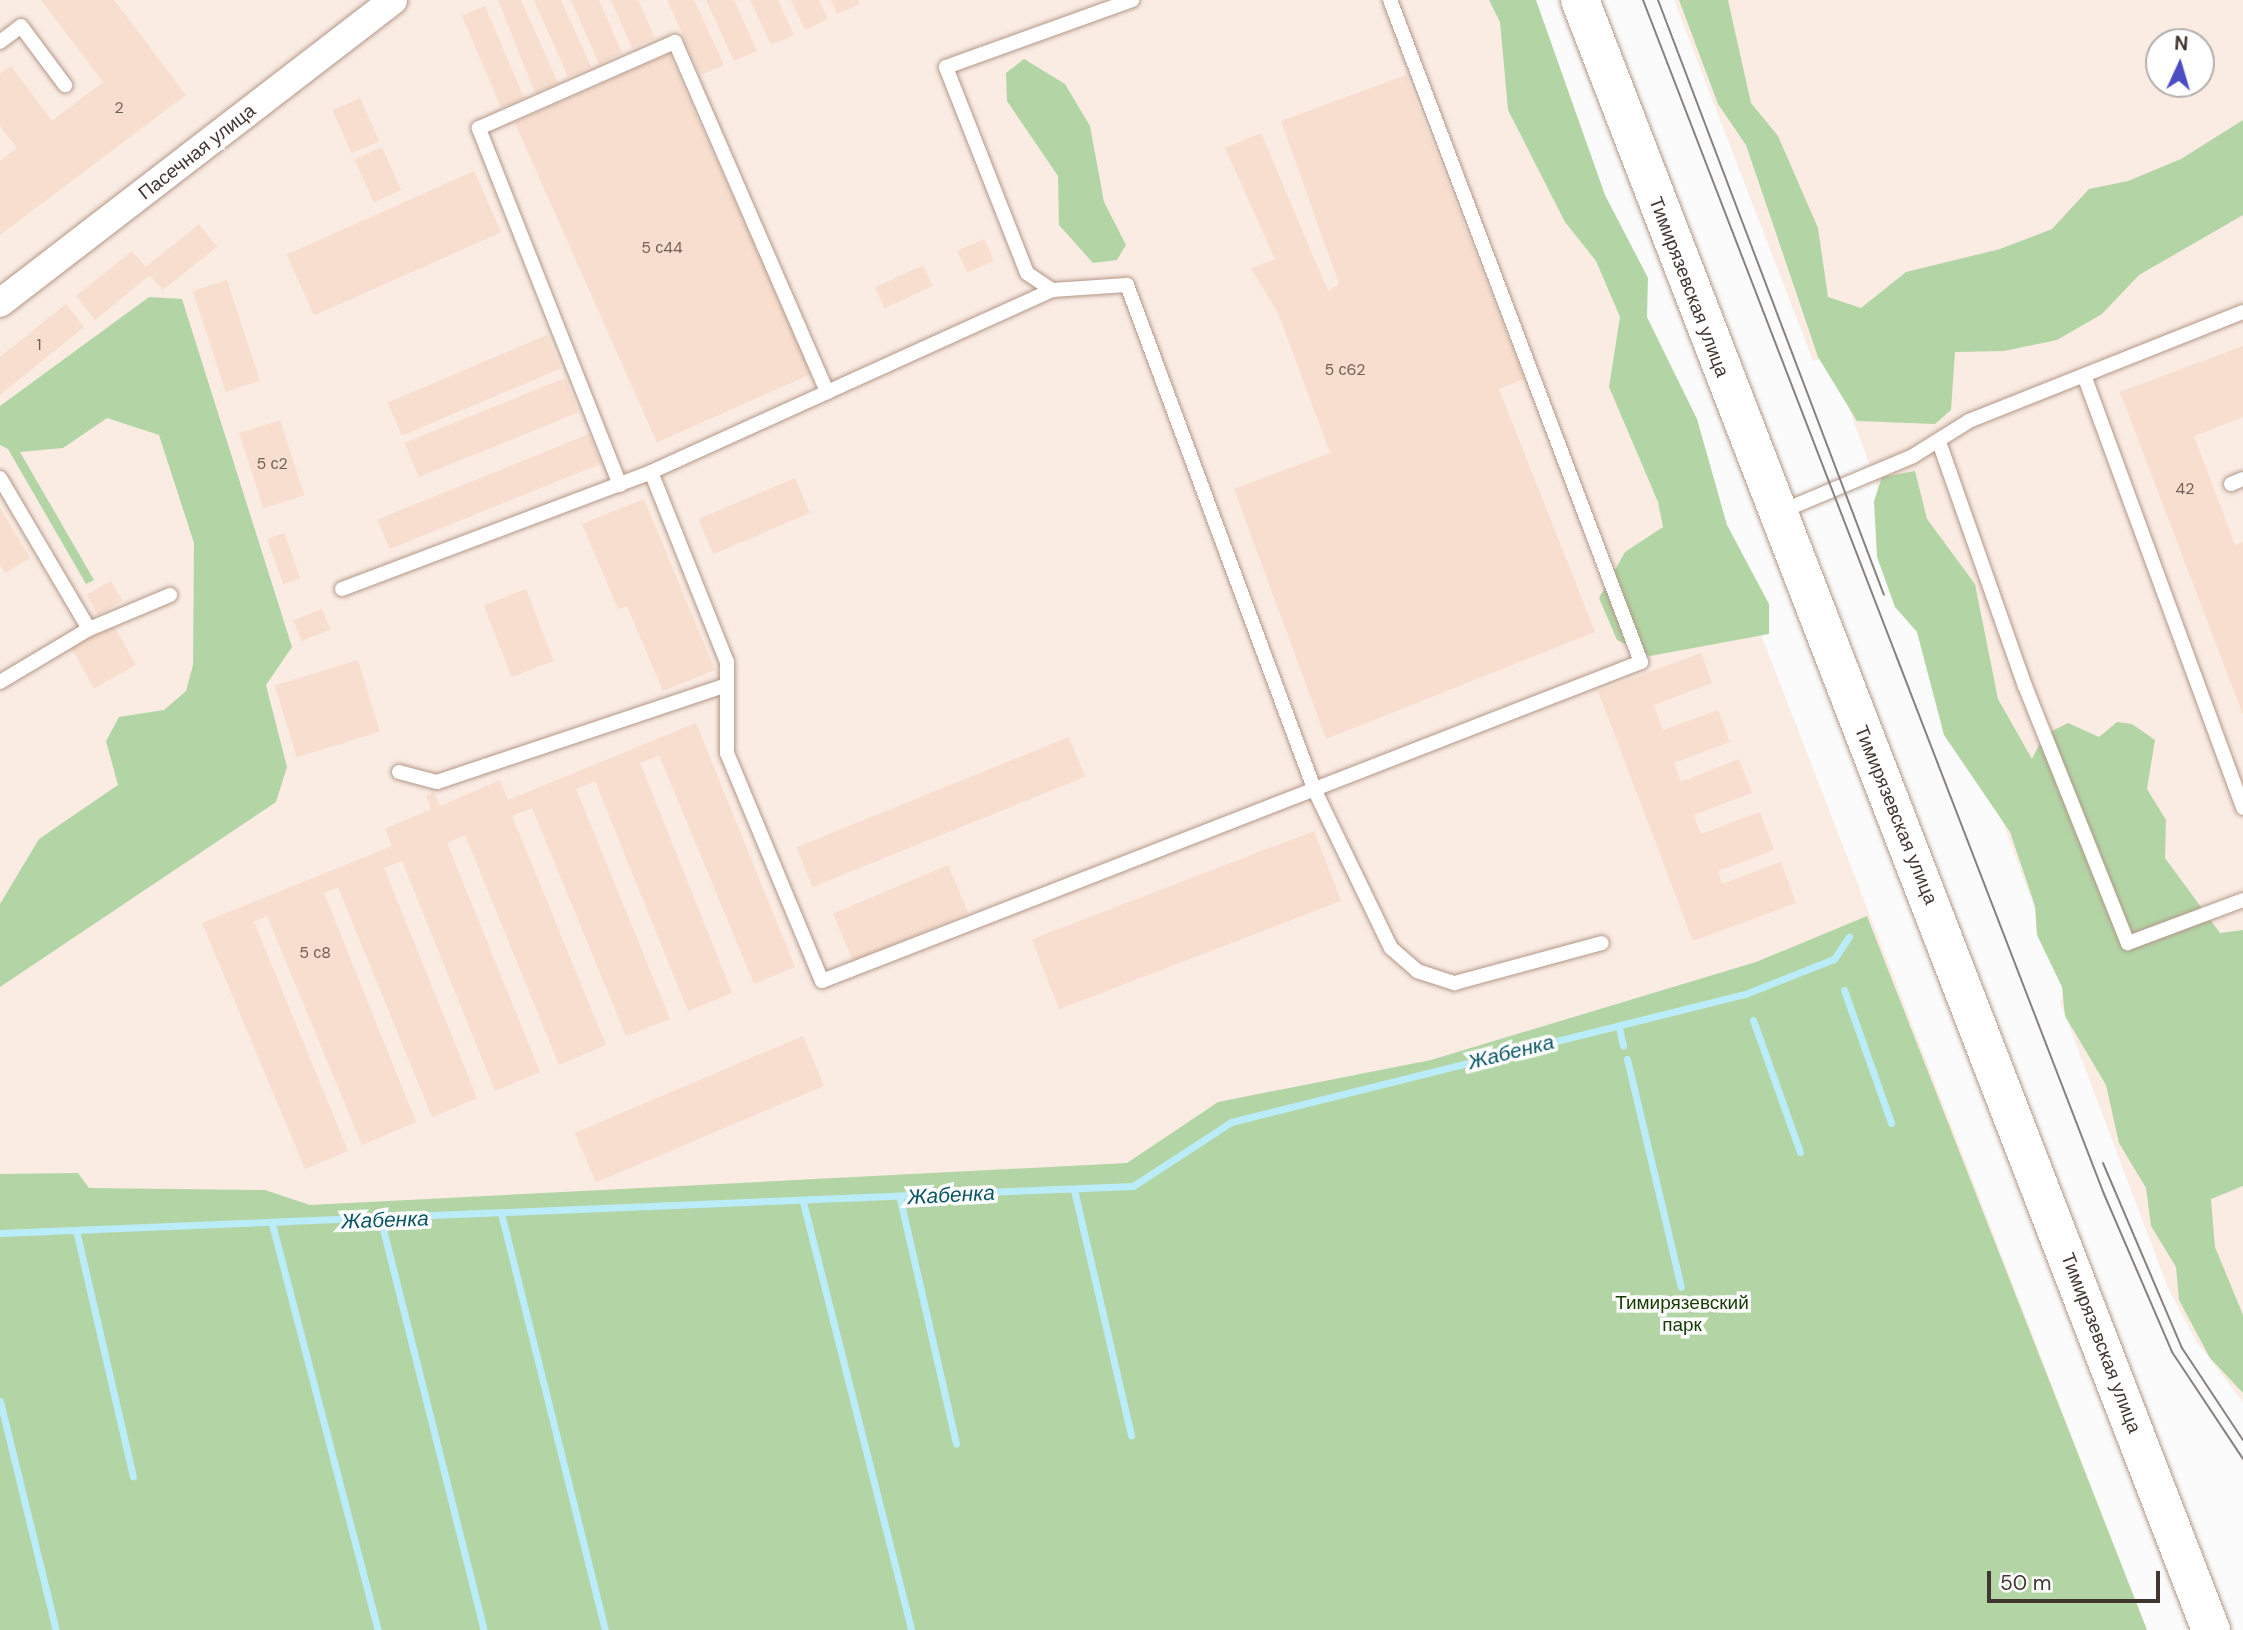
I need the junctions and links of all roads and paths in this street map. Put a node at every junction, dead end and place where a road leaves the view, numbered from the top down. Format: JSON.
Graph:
{"nodes":[{"id":1,"x":393,"y":0,"type":"edge"},
{"id":2,"x":1132,"y":0,"type":"edge"},
{"id":3,"x":1391,"y":0,"type":"edge"},
{"id":4,"x":1580,"y":0,"type":"edge"},
{"id":5,"x":0,"y":42,"type":"edge"},
{"id":6,"x":65,"y":85,"type":"dead end"},
{"id":7,"x":1052,"y":290,"type":"junction"},
{"id":8,"x":0,"y":303,"type":"edge"},
{"id":9,"x":2243,"y":312,"type":"edge"},
{"id":10,"x":2085,"y":378,"type":"junction"},
{"id":11,"x":827,"y":392,"type":"junction"},
{"id":12,"x":1939,"y":442,"type":"junction"},
{"id":13,"x":651,"y":472,"type":"junction"},
{"id":14,"x":0,"y":478,"type":"edge"},
{"id":15,"x":620,"y":485,"type":"junction"},
{"id":16,"x":1776,"y":514,"type":"junction"},
{"id":17,"x":342,"y":589,"type":"dead end"},
{"id":18,"x":170,"y":595,"type":"dead end"},
{"id":19,"x":89,"y":629,"type":"junction"},
{"id":20,"x":0,"y":681,"type":"edge"},
{"id":21,"x":727,"y":685,"type":"junction"},
{"id":22,"x":399,"y":772,"type":"dead end"},
{"id":23,"x":1315,"y":791,"type":"junction"},
{"id":24,"x":2243,"y":808,"type":"edge"},
{"id":25,"x":2243,"y":900,"type":"edge"},
{"id":26,"x":1602,"y":943,"type":"dead end"},
{"id":27,"x":2211,"y":1630,"type":"edge"}],
"edges":[{"from":1,"to":8,"type":"street","name":"Пасечная улица"},
{"from":2,"to":7,"type":"lane"},
{"from":3,"to":23,"type":"lane"},
{"from":4,"to":16,"type":"main road","name":"Тимирязевская улица"},
{"from":5,"to":6,"type":"lane"},
{"from":7,"to":11,"type":"lane"},
{"from":7,"to":23,"type":"lane"},
{"from":9,"to":10,"type":"lane"},
{"from":10,"to":12,"type":"lane"},
{"from":10,"to":24,"type":"lane"},
{"from":11,"to":13,"type":"lane"},
{"from":11,"to":15,"type":"lane"},
{"from":12,"to":16,"type":"lane"},
{"from":12,"to":25,"type":"lane"},
{"from":13,"to":15,"type":"lane"},
{"from":13,"to":21,"type":"lane"},
{"from":14,"to":19,"type":"lane"},
{"from":15,"to":17,"type":"lane"},
{"from":16,"to":27,"type":"main road","name":"Тимирязевская улица"},
{"from":18,"to":19,"type":"lane"},
{"from":19,"to":20,"type":"lane"},
{"from":21,"to":22,"type":"lane"},
{"from":21,"to":23,"type":"lane"},
{"from":23,"to":26,"type":"lane"}]}
